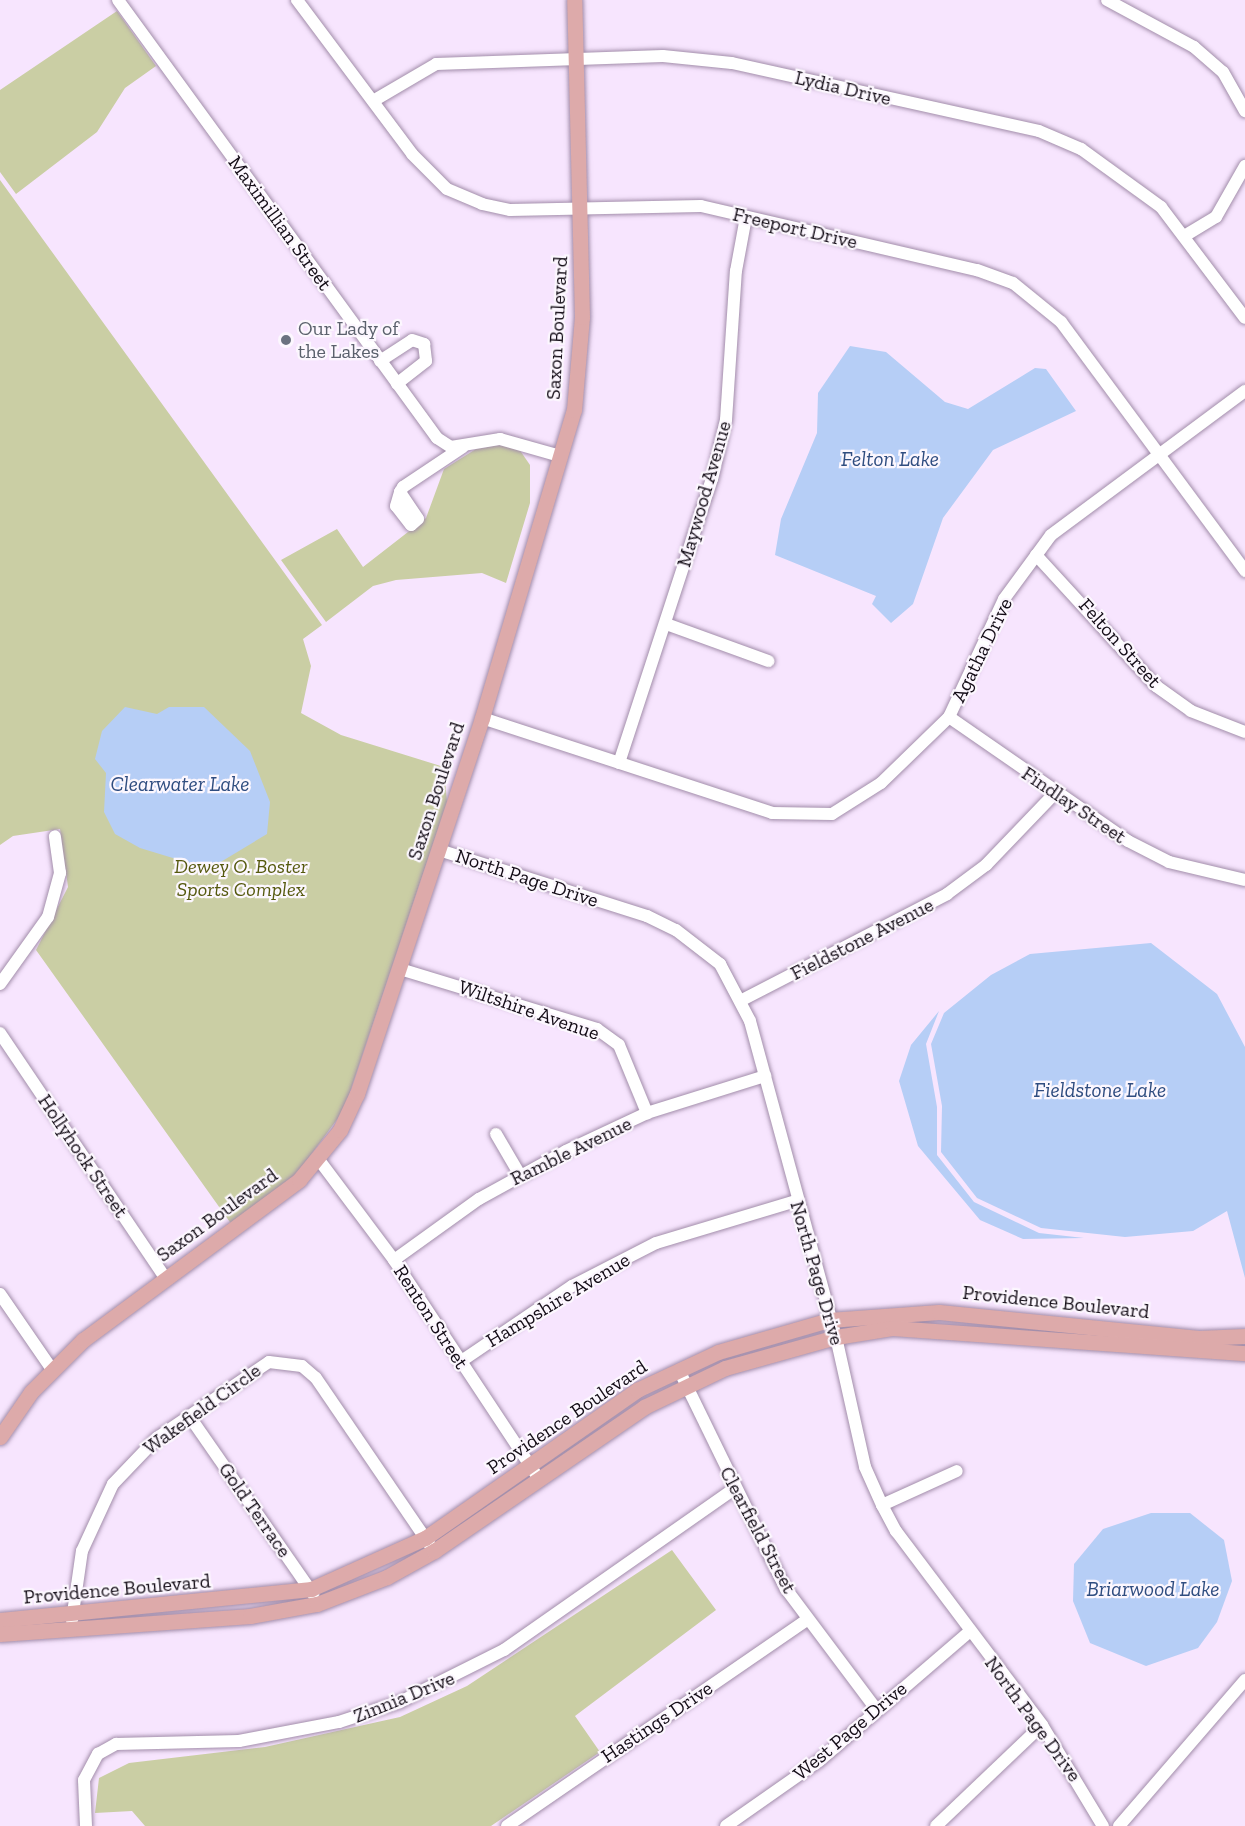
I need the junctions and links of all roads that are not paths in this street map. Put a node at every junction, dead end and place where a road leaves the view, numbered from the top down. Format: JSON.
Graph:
{"nodes":[{"id":1,"x":118,"y":0,"type":"edge"},
{"id":2,"x":297,"y":0,"type":"edge"},
{"id":3,"x":574,"y":0,"type":"edge"},
{"id":4,"x":1107,"y":0,"type":"edge"},
{"id":5,"x":576,"y":59,"type":"junction"},
{"id":6,"x":373,"y":101,"type":"junction"},
{"id":7,"x":1245,"y":111,"type":"edge"},
{"id":8,"x":1245,"y":166,"type":"edge"},
{"id":9,"x":582,"y":207,"type":"junction"},
{"id":10,"x":746,"y":217,"type":"junction"},
{"id":11,"x":1186,"y":235,"type":"junction"},
{"id":12,"x":1245,"y":318,"type":"edge"},
{"id":13,"x":380,"y":361,"type":"junction"},
{"id":14,"x":397,"y":384,"type":"junction"},
{"id":15,"x":1245,"y":391,"type":"edge"},
{"id":16,"x":464,"y":447,"type":"junction"},
{"id":17,"x":1158,"y":454,"type":"junction"},
{"id":18,"x":560,"y":456,"type":"junction"},
{"id":19,"x":400,"y":492,"type":"dead end"},
{"id":20,"x":1036,"y":555,"type":"junction"},
{"id":21,"x":1245,"y":571,"type":"edge"},
{"id":22,"x":666,"y":624,"type":"junction"},
{"id":23,"x":768,"y":661,"type":"dead end"},
{"id":24,"x":949,"y":717,"type":"junction"},
{"id":25,"x":482,"y":718,"type":"junction"},
{"id":26,"x":1245,"y":732,"type":"edge"},
{"id":27,"x":619,"y":763,"type":"junction"},
{"id":28,"x":1054,"y":794,"type":"junction"},
{"id":29,"x":55,"y":836,"type":"dead end"},
{"id":30,"x":439,"y":850,"type":"junction"},
{"id":31,"x":1245,"y":880,"type":"edge"},
{"id":32,"x":400,"y":969,"type":"junction"},
{"id":33,"x":0,"y":984,"type":"edge"},
{"id":34,"x":742,"y":1000,"type":"junction"},
{"id":35,"x":0,"y":1033,"type":"edge"},
{"id":36,"x":765,"y":1076,"type":"junction"},
{"id":37,"x":647,"y":1113,"type":"junction"},
{"id":38,"x":496,"y":1134,"type":"dead end"},
{"id":39,"x":319,"y":1160,"type":"junction"},
{"id":40,"x":520,"y":1175,"type":"junction"},
{"id":41,"x":796,"y":1201,"type":"junction"},
{"id":42,"x":394,"y":1260,"type":"junction"},
{"id":43,"x":166,"y":1279,"type":"junction"},
{"id":44,"x":0,"y":1294,"type":"edge"},
{"id":45,"x":830,"y":1320,"type":"junction"},
{"id":46,"x":836,"y":1336,"type":"junction"},
{"id":47,"x":1245,"y":1336,"type":"edge"},
{"id":48,"x":1245,"y":1353,"type":"edge"},
{"id":49,"x":460,"y":1362,"type":"junction"},
{"id":50,"x":51,"y":1368,"type":"junction"},
{"id":51,"x":680,"y":1370,"type":"junction"},
{"id":52,"x":686,"y":1386,"type":"junction"},
{"id":53,"x":190,"y":1417,"type":"junction"},
{"id":54,"x":0,"y":1437,"type":"edge"},
{"id":55,"x":957,"y":1471,"type":"dead end"},
{"id":56,"x":535,"y":1473,"type":"junction"},
{"id":57,"x":735,"y":1488,"type":"junction"},
{"id":58,"x":882,"y":1506,"type":"junction"},
{"id":59,"x":430,"y":1545,"type":"junction"},
{"id":60,"x":314,"y":1597,"type":"junction"},
{"id":61,"x":72,"y":1613,"type":"junction"},
{"id":62,"x":808,"y":1618,"type":"junction"},
{"id":63,"x":0,"y":1620,"type":"edge"},
{"id":64,"x":70,"y":1630,"type":"junction"},
{"id":65,"x":969,"y":1632,"type":"junction"},
{"id":66,"x":0,"y":1634,"type":"edge"},
{"id":67,"x":1245,"y":1680,"type":"edge"},
{"id":68,"x":877,"y":1710,"type":"junction"},
{"id":69,"x":1042,"y":1725,"type":"junction"},
{"id":70,"x":86,"y":1826,"type":"edge"},
{"id":71,"x":507,"y":1826,"type":"edge"},
{"id":72,"x":726,"y":1826,"type":"edge"},
{"id":73,"x":936,"y":1826,"type":"edge"},
{"id":74,"x":1103,"y":1826,"type":"edge"},
{"id":75,"x":1119,"y":1826,"type":"edge"}],
"edges":[{"from":1,"to":13,"type":"street","name":"Maximillian Street"},
{"from":2,"to":6,"type":"street","name":"Freeport Drive"},
{"from":3,"to":5,"type":"main road","name":"Saxon Boulevard"},
{"from":4,"to":7,"type":"street"},
{"from":5,"to":6,"type":"street","name":"Lydia Drive"},
{"from":5,"to":9,"type":"main road","name":"Saxon Boulevard"},
{"from":5,"to":11,"type":"street","name":"Lydia Drive"},
{"from":6,"to":9,"type":"street","name":"Freeport Drive"},
{"from":8,"to":11,"type":"street"},
{"from":9,"to":10,"type":"street","name":"Freeport Drive"},
{"from":9,"to":18,"type":"main road","name":"Saxon Boulevard"},
{"from":10,"to":17,"type":"street","name":"Freeport Drive"},
{"from":10,"to":22,"type":"street","name":"Maywood Avenue"},
{"from":11,"to":12,"type":"street","name":"Lydia Drive"},
{"from":13,"to":14,"type":"street","name":"Maximillian Street"},
{"from":13,"to":14,"type":"street"},
{"from":14,"to":16,"type":"street","name":"Maximillian Street"},
{"from":15,"to":17,"type":"street","name":"Agatha Drive"},
{"from":16,"to":18,"type":"street"},
{"from":16,"to":19,"type":"street"},
{"from":17,"to":20,"type":"street","name":"Agatha Drive"},
{"from":17,"to":21,"type":"street","name":"Freeport Drive"},
{"from":18,"to":25,"type":"main road","name":"Saxon Boulevard"},
{"from":20,"to":24,"type":"street","name":"Agatha Drive"},
{"from":20,"to":26,"type":"street","name":"Felton Street"},
{"from":22,"to":23,"type":"street"},
{"from":22,"to":27,"type":"street","name":"Maywood Avenue"},
{"from":24,"to":27,"type":"street","name":"Agatha Drive"},
{"from":24,"to":28,"type":"street","name":"Findlay Street"},
{"from":25,"to":27,"type":"street","name":"Agatha Drive"},
{"from":25,"to":30,"type":"main road","name":"Saxon Boulevard"},
{"from":28,"to":31,"type":"street","name":"Findlay Street"},
{"from":28,"to":34,"type":"street","name":"Fieldstone Avenue"},
{"from":29,"to":33,"type":"street"},
{"from":30,"to":32,"type":"main road","name":"Saxon Boulevard"},
{"from":30,"to":34,"type":"street","name":"North Page Drive"},
{"from":32,"to":37,"type":"street","name":"Wiltshire Avenue"},
{"from":32,"to":39,"type":"main road","name":"Saxon Boulevard"},
{"from":34,"to":36,"type":"street","name":"North Page Drive"},
{"from":35,"to":43,"type":"street","name":"Hollyhock Street"},
{"from":36,"to":37,"type":"street","name":"Ramble Avenue"},
{"from":36,"to":41,"type":"street","name":"North Page Drive"},
{"from":37,"to":40,"type":"street","name":"Ramble Avenue"},
{"from":38,"to":40,"type":"street"},
{"from":39,"to":42,"type":"street","name":"Renton Street"},
{"from":39,"to":43,"type":"main road","name":"Saxon Boulevard"},
{"from":40,"to":42,"type":"street","name":"Ramble Avenue"},
{"from":41,"to":45,"type":"street","name":"North Page Drive"},
{"from":41,"to":49,"type":"street","name":"Hampshire Avenue"},
{"from":42,"to":49,"type":"street","name":"Renton Street"},
{"from":43,"to":50,"type":"main road","name":"Saxon Boulevard"},
{"from":44,"to":50,"type":"street"},
{"from":45,"to":46,"type":"street","name":"North Page Drive"},
{"from":45,"to":47,"type":"main road","name":"Providence Boulevard"},
{"from":45,"to":51,"type":"main road","name":"Providence Boulevard"},
{"from":46,"to":48,"type":"main road","name":"Providence Boulevard"},
{"from":46,"to":52,"type":"main road","name":"Providence Boulevard"},
{"from":46,"to":58,"type":"street","name":"North Page Drive"},
{"from":49,"to":56,"type":"street","name":"Renton Street"},
{"from":50,"to":54,"type":"main road","name":"Saxon Boulevard"},
{"from":51,"to":52,"type":"street","name":"Clearfield Street"},
{"from":51,"to":56,"type":"main road","name":"Providence Boulevard"},
{"from":52,"to":56,"type":"main road","name":"Providence Boulevard"},
{"from":52,"to":57,"type":"street","name":"Clearfield Street"},
{"from":53,"to":59,"type":"street","name":"Wakefield Circle"},
{"from":53,"to":60,"type":"street","name":"Gold Terrace"},
{"from":53,"to":61,"type":"street","name":"Wakefield Circle"},
{"from":55,"to":58,"type":"street"},
{"from":56,"to":59,"type":"main road","name":"Providence Boulevard"},
{"from":57,"to":62,"type":"street","name":"Clearfield Street"},
{"from":57,"to":70,"type":"street","name":"Zinnia Drive"},
{"from":58,"to":65,"type":"street","name":"North Page Drive"},
{"from":59,"to":60,"type":"main road","name":"Providence Boulevard"},
{"from":60,"to":61,"type":"main road","name":"Providence Boulevard"},
{"from":60,"to":64,"type":"main road","name":"Providence Boulevard"},
{"from":61,"to":63,"type":"main road","name":"Providence Boulevard"},
{"from":61,"to":64,"type":"street","name":"Wakefield Circle"},
{"from":62,"to":68,"type":"street","name":"Clearfield Street"},
{"from":62,"to":71,"type":"street","name":"Hastings Drive"},
{"from":64,"to":66,"type":"main road","name":"Providence Boulevard"},
{"from":65,"to":68,"type":"street","name":"West Page Drive"},
{"from":65,"to":69,"type":"street","name":"North Page Drive"},
{"from":67,"to":75,"type":"street"},
{"from":68,"to":72,"type":"street","name":"West Page Drive"},
{"from":69,"to":73,"type":"street"},
{"from":69,"to":74,"type":"street","name":"North Page Drive"}]}
